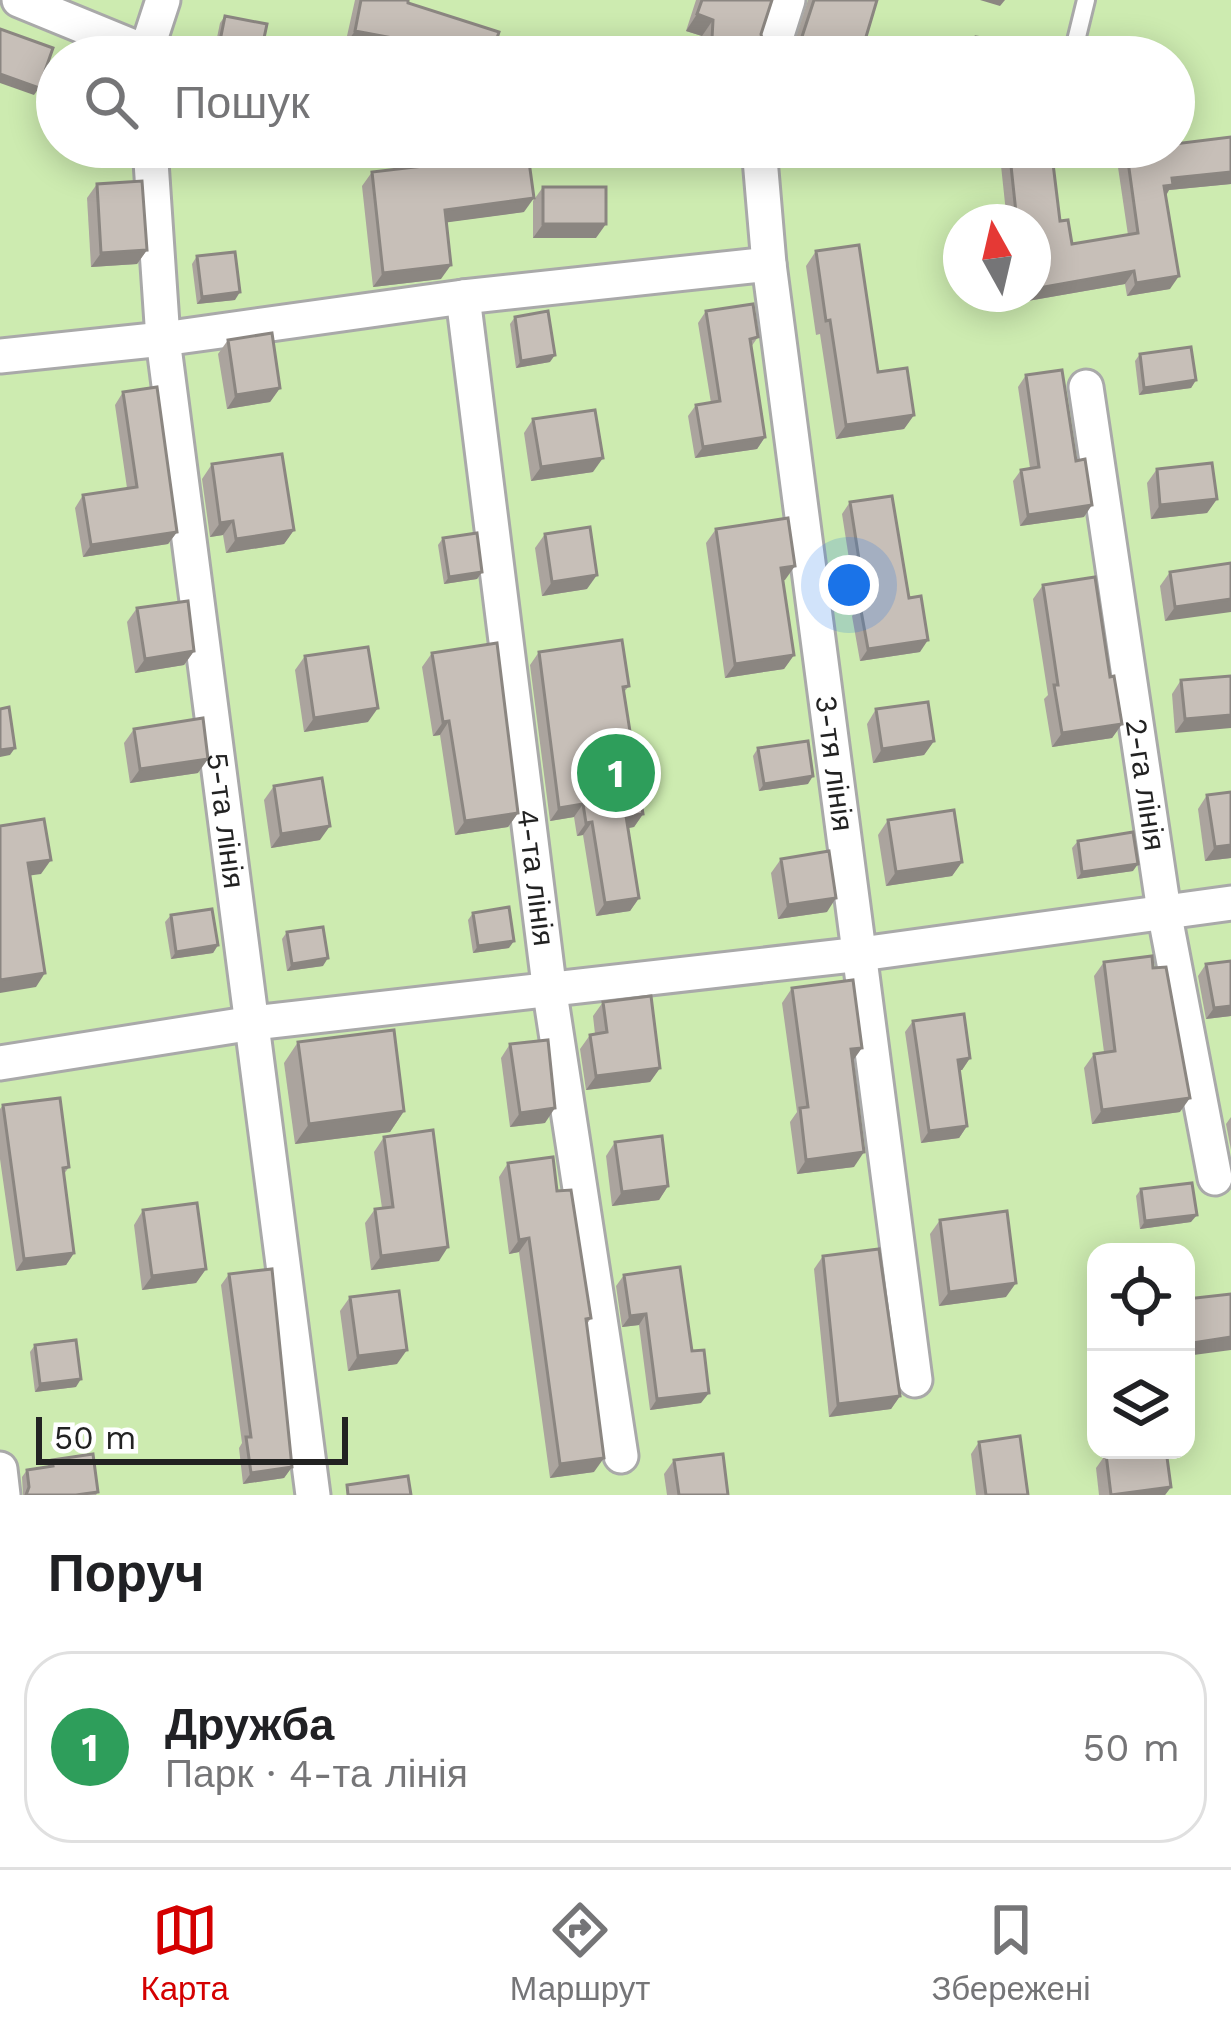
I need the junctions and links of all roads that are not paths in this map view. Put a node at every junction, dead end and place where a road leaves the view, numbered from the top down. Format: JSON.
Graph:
{"nodes":[{"id":1,"x":19,"y":0,"type":"edge"},
{"id":2,"x":788,"y":0,"type":"edge"},
{"id":3,"x":1086,"y":0,"type":"edge"},
{"id":4,"x":161,"y":6,"type":"edge"},
{"id":5,"x":104,"y":36,"type":"edge"},
{"id":6,"x":152,"y":36,"type":"edge"},
{"id":7,"x":777,"y":36,"type":"edge"},
{"id":8,"x":1077,"y":36,"type":"edge"},
{"id":9,"x":151,"y":168,"type":"edge"},
{"id":10,"x":761,"y":168,"type":"edge"},
{"id":11,"x":770,"y":264,"type":"junction"},
{"id":12,"x":464,"y":297,"type":"junction"},
{"id":13,"x":163,"y":339,"type":"junction"},
{"id":14,"x":0,"y":356,"type":"edge"},
{"id":15,"x":1086,"y":387,"type":"dead end"},
{"id":16,"x":1231,"y":903,"type":"edge"},
{"id":17,"x":1164,"y":911,"type":"junction"},
{"id":18,"x":861,"y":955,"type":"junction"},
{"id":19,"x":550,"y":993,"type":"junction"},
{"id":20,"x":253,"y":1023,"type":"junction"},
{"id":21,"x":0,"y":1063,"type":"edge"},
{"id":22,"x":1215,"y":1178,"type":"dead end"},
{"id":23,"x":915,"y":1380,"type":"dead end"},
{"id":24,"x":621,"y":1456,"type":"dead end"},
{"id":25,"x":0,"y":1469,"type":"edge"},
{"id":26,"x":3,"y":1495,"type":"edge"},
{"id":27,"x":314,"y":1495,"type":"edge"}],
"edges":[{"from":1,"to":5,"type":"street"},
{"from":2,"to":7,"type":"street"},
{"from":3,"to":8,"type":"lane"},
{"from":4,"to":6,"type":"street"},
{"from":9,"to":13,"type":"street","name":"5-та лінія"},
{"from":10,"to":11,"type":"street","name":"3-тя лінія"},
{"from":11,"to":12,"type":"street"},
{"from":11,"to":18,"type":"street","name":"3-тя лінія"},
{"from":12,"to":13,"type":"street"},
{"from":12,"to":19,"type":"street","name":"4-та лінія"},
{"from":13,"to":14,"type":"street"},
{"from":13,"to":20,"type":"street","name":"5-та лінія"},
{"from":15,"to":17,"type":"street","name":"2-га лінія"},
{"from":16,"to":17,"type":"street"},
{"from":17,"to":18,"type":"street"},
{"from":17,"to":22,"type":"street","name":"2-га лінія"},
{"from":18,"to":19,"type":"street"},
{"from":18,"to":23,"type":"street","name":"3-тя лінія"},
{"from":19,"to":20,"type":"street"},
{"from":19,"to":24,"type":"street","name":"4-та лінія"},
{"from":20,"to":21,"type":"street"},
{"from":20,"to":27,"type":"street","name":"5-та лінія"},
{"from":25,"to":26,"type":"street"}]}
